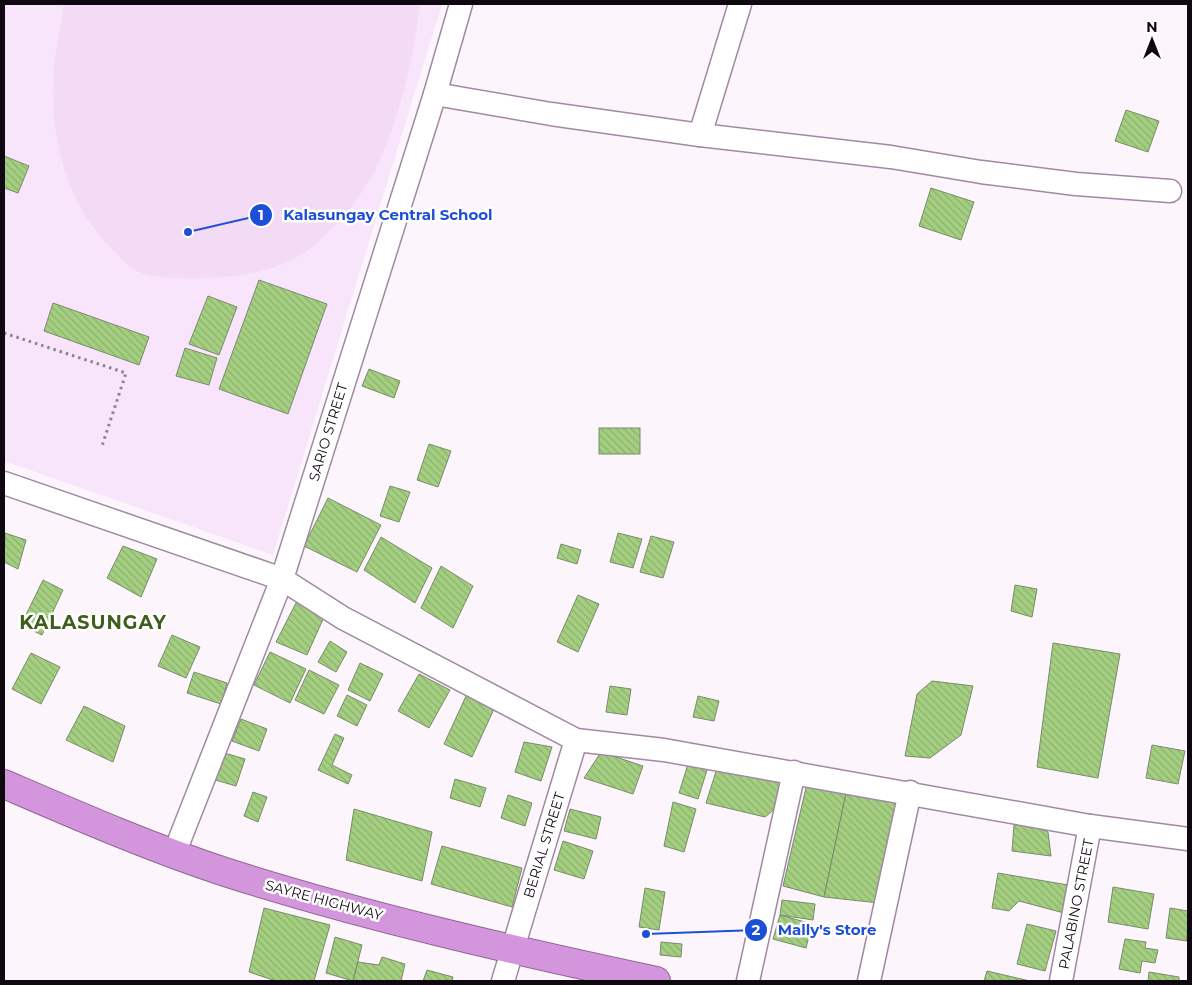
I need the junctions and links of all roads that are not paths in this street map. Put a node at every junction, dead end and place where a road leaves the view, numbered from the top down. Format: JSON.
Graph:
{"nodes":[{"id":1,"x":461,"y":4,"type":"edge"},
{"id":2,"x":740,"y":4,"type":"edge"},
{"id":3,"x":435,"y":94,"type":"junction"},
{"id":4,"x":700,"y":135,"type":"junction"},
{"id":5,"x":1170,"y":191,"type":"dead end"},
{"id":6,"x":4,"y":483,"type":"edge"},
{"id":7,"x":282,"y":579,"type":"junction"},
{"id":8,"x":576,"y":740,"type":"junction"},
{"id":9,"x":794,"y":772,"type":"junction"},
{"id":10,"x":4,"y":784,"type":"edge"},
{"id":11,"x":910,"y":792,"type":"junction"},
{"id":12,"x":1090,"y":826,"type":"junction"},
{"id":13,"x":1188,"y":839,"type":"edge"},
{"id":14,"x":174,"y":854,"type":"junction"},
{"id":15,"x":512,"y":950,"type":"junction"},
{"id":16,"x":503,"y":981,"type":"edge"},
{"id":17,"x":656,"y":981,"type":"edge"},
{"id":18,"x":748,"y":981,"type":"edge"},
{"id":19,"x":869,"y":981,"type":"edge"},
{"id":20,"x":1061,"y":981,"type":"edge"}],
"edges":[{"from":1,"to":3,"type":"street","name":"SARIO STREET"},
{"from":2,"to":4,"type":"street"},
{"from":3,"to":4,"type":"street"},
{"from":3,"to":7,"type":"street","name":"SARIO STREET"},
{"from":4,"to":5,"type":"street"},
{"from":6,"to":7,"type":"street"},
{"from":7,"to":8,"type":"street"},
{"from":7,"to":14,"type":"street","name":"SARIO STREET"},
{"from":8,"to":9,"type":"street"},
{"from":8,"to":15,"type":"street","name":"BERIAL STREET"},
{"from":9,"to":11,"type":"street"},
{"from":9,"to":18,"type":"street"},
{"from":10,"to":14,"type":"highway","name":"SAYRE HIGHWAY"},
{"from":11,"to":12,"type":"street"},
{"from":11,"to":19,"type":"street"},
{"from":12,"to":13,"type":"street"},
{"from":12,"to":20,"type":"street","name":"PALABINO STREET"},
{"from":14,"to":15,"type":"highway","name":"SAYRE HIGHWAY"},
{"from":15,"to":16,"type":"street","name":"BERIAL STREET"},
{"from":15,"to":17,"type":"highway","name":"SAYRE HIGHWAY"}]}
